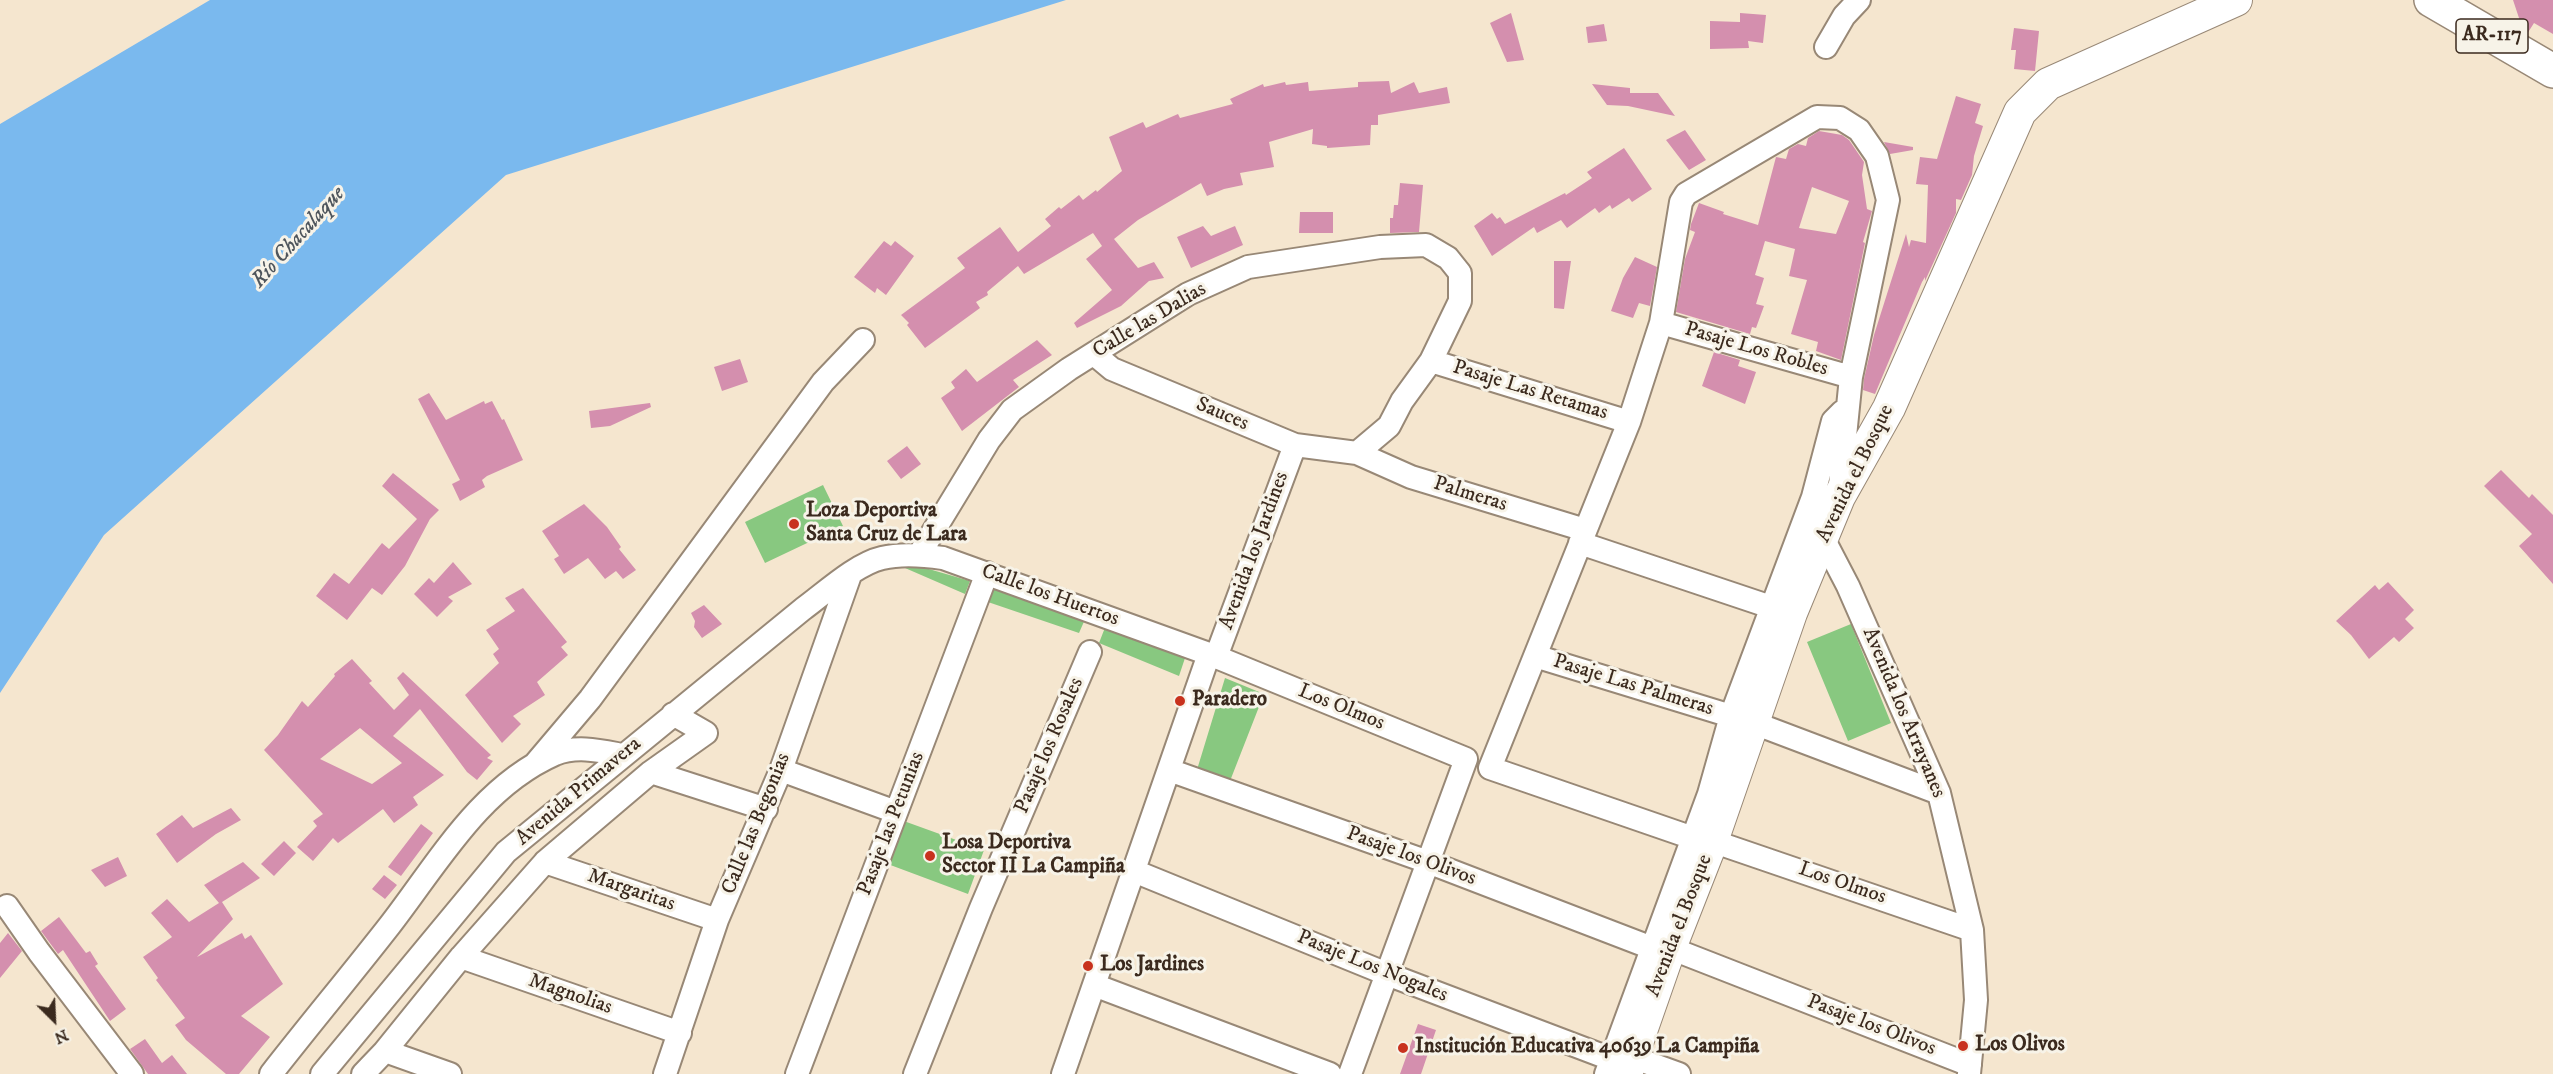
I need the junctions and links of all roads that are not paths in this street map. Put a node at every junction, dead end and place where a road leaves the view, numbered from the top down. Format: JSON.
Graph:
{"nodes":[{"id":1,"x":1859,"y":0,"type":"edge"},
{"id":2,"x":2236,"y":0,"type":"edge"},
{"id":3,"x":2431,"y":0,"type":"edge"},
{"id":4,"x":1826,"y":47,"type":"dead end"},
{"id":5,"x":2553,"y":71,"type":"edge"},
{"id":6,"x":1661,"y":323,"type":"junction"},
{"id":7,"x":863,"y":340,"type":"dead end"},
{"id":8,"x":1095,"y":354,"type":"junction"},
{"id":9,"x":1431,"y":361,"type":"junction"},
{"id":10,"x":1851,"y":376,"type":"junction"},
{"id":11,"x":1848,"y":405,"type":"junction"},
{"id":12,"x":1629,"y":422,"type":"junction"},
{"id":13,"x":1295,"y":445,"type":"junction"},
{"id":14,"x":1357,"y":453,"type":"junction"},
{"id":15,"x":1839,"y":497,"type":"junction"},
{"id":16,"x":1583,"y":537,"type":"junction"},
{"id":17,"x":1823,"y":538,"type":"junction"},
{"id":18,"x":919,"y":555,"type":"junction"},
{"id":19,"x":881,"y":558,"type":"joint"},
{"id":20,"x":987,"y":573,"type":"junction"},
{"id":21,"x":850,"y":575,"type":"junction"},
{"id":22,"x":1771,"y":607,"type":"junction"},
{"id":23,"x":1090,"y":652,"type":"dead end"},
{"id":24,"x":1213,"y":656,"type":"junction"},
{"id":25,"x":1535,"y":656,"type":"junction"},
{"id":26,"x":673,"y":714,"type":"junction"},
{"id":27,"x":1742,"y":719,"type":"junction"},
{"id":28,"x":622,"y":755,"type":"junction"},
{"id":29,"x":535,"y":764,"type":"junction"},
{"id":30,"x":781,"y":770,"type":"junction"},
{"id":31,"x":1169,"y":770,"type":"junction"},
{"id":32,"x":651,"y":772,"type":"junction"},
{"id":33,"x":1940,"y":793,"type":"junction"},
{"id":34,"x":766,"y":809,"type":"junction"},
{"id":35,"x":896,"y":813,"type":"junction"},
{"id":36,"x":1702,"y":839,"type":"junction"},
{"id":37,"x":545,"y":862,"type":"junction"},
{"id":38,"x":1428,"y":862,"type":"junction"},
{"id":39,"x":1134,"y":871,"type":"junction"},
{"id":40,"x":7,"y":906,"type":"dead end"},
{"id":41,"x":717,"y":920,"type":"junction"},
{"id":42,"x":1972,"y":930,"type":"junction"},
{"id":43,"x":1661,"y":948,"type":"junction"},
{"id":44,"x":460,"y":957,"type":"junction"},
{"id":45,"x":1387,"y":974,"type":"junction"},
{"id":46,"x":1094,"y":985,"type":"junction"},
{"id":47,"x":680,"y":1033,"type":"junction"},
{"id":48,"x":385,"y":1051,"type":"junction"},
{"id":49,"x":1619,"y":1066,"type":"edge"},
{"id":50,"x":1970,"y":1069,"type":"edge"},
{"id":51,"x":132,"y":1074,"type":"edge"},
{"id":52,"x":270,"y":1074,"type":"edge"},
{"id":53,"x":322,"y":1074,"type":"edge"},
{"id":54,"x":363,"y":1074,"type":"edge"},
{"id":55,"x":450,"y":1074,"type":"edge"},
{"id":56,"x":665,"y":1074,"type":"edge"},
{"id":57,"x":796,"y":1074,"type":"edge"},
{"id":58,"x":915,"y":1074,"type":"edge"},
{"id":59,"x":1063,"y":1074,"type":"edge"},
{"id":60,"x":1330,"y":1074,"type":"edge"},
{"id":61,"x":1350,"y":1074,"type":"edge"},
{"id":62,"x":1679,"y":1074,"type":"edge"}],
"edges":[{"from":1,"to":4,"type":"street"},
{"from":2,"to":15,"type":"street","name":"Avenida el Bosque"},
{"from":3,"to":5,"type":"main road","number":"AR-117"},
{"from":6,"to":10,"type":"street","name":"Pasaje Los Robles"},
{"from":6,"to":10,"type":"street"},
{"from":6,"to":12,"type":"street"},
{"from":7,"to":29,"type":"street"},
{"from":8,"to":9,"type":"street","name":"Calle las Dalias"},
{"from":8,"to":13,"type":"street","name":"Sauces"},
{"from":8,"to":18,"type":"street","name":"Calle las Dalias"},
{"from":9,"to":12,"type":"street","name":"Pasaje Las Retamas"},
{"from":9,"to":14,"type":"street"},
{"from":10,"to":11,"type":"street"},
{"from":11,"to":15,"type":"street"},
{"from":11,"to":22,"type":"street"},
{"from":12,"to":16,"type":"street"},
{"from":13,"to":14,"type":"street","name":"Sauces"},
{"from":13,"to":24,"type":"street","name":"Avenida los Jardines"},
{"from":14,"to":16,"type":"street","name":"Palmeras"},
{"from":15,"to":17,"type":"street","name":"Avenida el Bosque"},
{"from":16,"to":22,"type":"street","name":"Palmeras"},
{"from":16,"to":25,"type":"street"},
{"from":17,"to":27,"type":"street","name":"Avenida el Bosque"},
{"from":17,"to":33,"type":"street","name":"Avenida los Arrayanes"},
{"from":18,"to":19,"type":"street","name":"Calle los Huertos"},
{"from":18,"to":20,"type":"street","name":"Calle los Huertos"},
{"from":19,"to":21,"type":"street","name":"Avenida Primavera"},
{"from":20,"to":24,"type":"street","name":"Calle los Huertos"},
{"from":20,"to":35,"type":"street","name":"Pasaje las Petunias"},
{"from":21,"to":26,"type":"street","name":"Avenida Primavera"},
{"from":21,"to":30,"type":"street","name":"Calle las Begonias"},
{"from":22,"to":27,"type":"street"},
{"from":23,"to":58,"type":"street","name":"Pasaje los Rosales"},
{"from":24,"to":31,"type":"street","name":"Avenida los Jardines"},
{"from":24,"to":38,"type":"street","name":"Los Olmos"},
{"from":25,"to":27,"type":"street","name":"Pasaje Las Palmeras"},
{"from":25,"to":36,"type":"street","name":"Los Olmos"},
{"from":26,"to":28,"type":"street","name":"Avenida Primavera"},
{"from":26,"to":32,"type":"street"},
{"from":27,"to":33,"type":"street","name":"Pasaje Las Palmeras"},
{"from":27,"to":36,"type":"street","name":"Avenida el Bosque"},
{"from":28,"to":29,"type":"street"},
{"from":28,"to":53,"type":"street","name":"Avenida Primavera"},
{"from":29,"to":52,"type":"street"},
{"from":30,"to":34,"type":"street","name":"Calle las Begonias"},
{"from":30,"to":35,"type":"street"},
{"from":31,"to":38,"type":"street","name":"Pasaje los Olivos"},
{"from":31,"to":39,"type":"street","name":"Avenida los Jardines"},
{"from":32,"to":34,"type":"street"},
{"from":32,"to":37,"type":"street"},
{"from":33,"to":42,"type":"street","name":"Avenida los Arrayanes"},
{"from":34,"to":41,"type":"street","name":"Calle las Begonias"},
{"from":35,"to":57,"type":"street","name":"Pasaje las Petunias"},
{"from":36,"to":42,"type":"street","name":"Los Olmos"},
{"from":36,"to":43,"type":"street","name":"Avenida el Bosque"},
{"from":37,"to":41,"type":"street","name":"Margaritas"},
{"from":37,"to":44,"type":"street"},
{"from":38,"to":43,"type":"street","name":"Pasaje los Olivos"},
{"from":38,"to":45,"type":"street"},
{"from":39,"to":45,"type":"street","name":"Pasaje Los Nogales"},
{"from":39,"to":46,"type":"street","name":"Avenida los Jardines"},
{"from":40,"to":51,"type":"street"},
{"from":41,"to":47,"type":"street","name":"Calle las Begonias"},
{"from":42,"to":50,"type":"street","name":"Avenida los Arrayanes"},
{"from":43,"to":49,"type":"street","name":"Avenida el Bosque"},
{"from":43,"to":50,"type":"street","name":"Pasaje los Olivos"},
{"from":44,"to":47,"type":"street","name":"Magnolias"},
{"from":44,"to":48,"type":"street"},
{"from":45,"to":49,"type":"street","name":"Pasaje Los Nogales"},
{"from":45,"to":61,"type":"street"},
{"from":46,"to":59,"type":"street","name":"Avenida los Jardines"},
{"from":46,"to":60,"type":"street"},
{"from":47,"to":56,"type":"street","name":"Calle las Begonias"},
{"from":48,"to":54,"type":"street"},
{"from":48,"to":55,"type":"street"},
{"from":49,"to":62,"type":"street","name":"Pasaje Los Nogales"}]}
